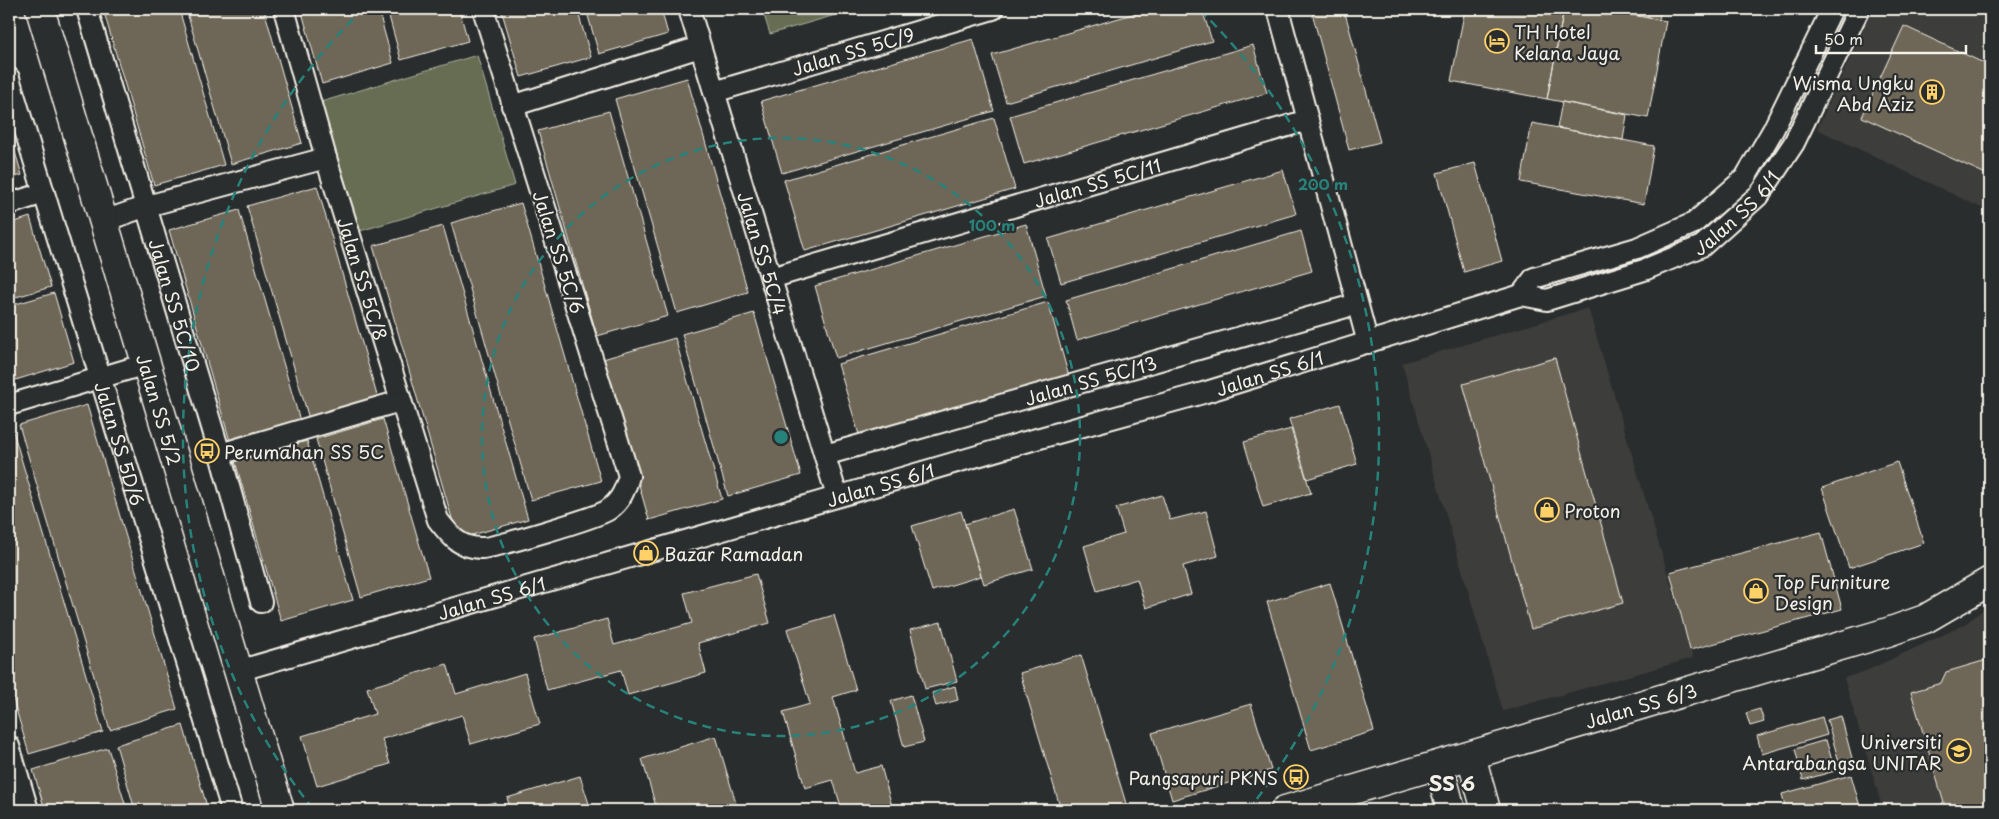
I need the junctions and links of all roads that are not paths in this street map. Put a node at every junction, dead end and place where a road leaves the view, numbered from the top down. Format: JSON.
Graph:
{"nodes":[{"id":1,"x":40,"y":9,"type":"edge"},
{"id":2,"x":87,"y":9,"type":"edge"},
{"id":3,"x":284,"y":9,"type":"edge"},
{"id":4,"x":483,"y":9,"type":"edge"},
{"id":5,"x":689,"y":9,"type":"edge"},
{"id":6,"x":993,"y":9,"type":"edge"},
{"id":7,"x":1278,"y":9,"type":"edge"},
{"id":8,"x":1832,"y":9,"type":"edge"},
{"id":9,"x":1859,"y":9,"type":"edge"},
{"id":10,"x":700,"y":47,"type":"junction"},
{"id":11,"x":9,"y":78,"type":"edge"},
{"id":12,"x":714,"y":92,"type":"junction"},
{"id":13,"x":512,"y":106,"type":"junction"},
{"id":14,"x":1308,"y":120,"type":"junction"},
{"id":15,"x":326,"y":158,"type":"junction"},
{"id":16,"x":44,"y":193,"type":"junction"},
{"id":17,"x":9,"y":204,"type":"edge"},
{"id":18,"x":147,"y":206,"type":"junction"},
{"id":19,"x":104,"y":221,"type":"junction"},
{"id":20,"x":771,"y":278,"type":"junction"},
{"id":21,"x":1522,"y":295,"type":"junction"},
{"id":22,"x":1358,"y":304,"type":"junction"},
{"id":23,"x":1368,"y":343,"type":"junction"},
{"id":24,"x":146,"y":364,"type":"junction"},
{"id":25,"x":100,"y":378,"type":"junction"},
{"id":26,"x":400,"y":401,"type":"junction"},
{"id":27,"x":9,"y":405,"type":"edge"},
{"id":28,"x":220,"y":454,"type":"junction"},
{"id":29,"x":824,"y":455,"type":"junction"},
{"id":30,"x":837,"y":496,"type":"junction"},
{"id":31,"x":455,"y":542,"type":"joint"},
{"id":32,"x":1990,"y":581,"type":"edge"},
{"id":33,"x":261,"y":602,"type":"dead end"},
{"id":34,"x":238,"y":671,"type":"junction"},
{"id":35,"x":9,"y":746,"type":"edge"},
{"id":36,"x":1471,"y":756,"type":"junction"},
{"id":37,"x":1439,"y":766,"type":"junction"},
{"id":38,"x":28,"y":810,"type":"edge"},
{"id":39,"x":232,"y":810,"type":"edge"},
{"id":40,"x":280,"y":810,"type":"edge"},
{"id":41,"x":1285,"y":810,"type":"edge"},
{"id":42,"x":1451,"y":810,"type":"edge"},
{"id":43,"x":1486,"y":810,"type":"edge"}],
"edges":[{"from":1,"to":19,"type":"street","name":"Jalan SS 5/2"},
{"from":2,"to":18,"type":"street","name":"Jalan SS 5C/10"},
{"from":3,"to":15,"type":"street","name":"Jalan SS 5C/8"},
{"from":4,"to":13,"type":"street","name":"Jalan SS 5C/6"},
{"from":5,"to":10,"type":"street","name":"Jalan SS 5C/4"},
{"from":6,"to":12,"type":"street","name":"Jalan SS 5C/9"},
{"from":7,"to":14,"type":"street"},
{"from":8,"to":21,"type":"street","name":"Jalan SS 6/1"},
{"from":9,"to":21,"type":"street","name":"Jalan SS 6/1"},
{"from":10,"to":12,"type":"street","name":"Jalan SS 5C/4"},
{"from":10,"to":13,"type":"street"},
{"from":11,"to":16,"type":"street","name":"Jalan SS 5D/6"},
{"from":12,"to":20,"type":"street","name":"Jalan SS 5C/4"},
{"from":13,"to":31,"type":"street","name":"Jalan SS 5C/6"},
{"from":14,"to":20,"type":"street","name":"Jalan SS 5C/11"},
{"from":14,"to":22,"type":"street"},
{"from":15,"to":18,"type":"street"},
{"from":15,"to":26,"type":"street","name":"Jalan SS 5C/8"},
{"from":16,"to":17,"type":"street"},
{"from":16,"to":25,"type":"street","name":"Jalan SS 5D/6"},
{"from":18,"to":19,"type":"street"},
{"from":18,"to":28,"type":"street","name":"Jalan SS 5C/10"},
{"from":19,"to":24,"type":"street","name":"Jalan SS 5/2"},
{"from":20,"to":29,"type":"street","name":"Jalan SS 5C/4"},
{"from":21,"to":23,"type":"street","name":"Jalan SS 6/1"},
{"from":22,"to":23,"type":"street"},
{"from":22,"to":29,"type":"street","name":"Jalan SS 5C/13"},
{"from":23,"to":30,"type":"street","name":"Jalan SS 6/1"},
{"from":24,"to":25,"type":"street"},
{"from":24,"to":34,"type":"street","name":"Jalan SS 5/2"},
{"from":25,"to":27,"type":"street"},
{"from":25,"to":39,"type":"street","name":"Jalan SS 5D/6"},
{"from":26,"to":28,"type":"street"},
{"from":26,"to":31,"type":"street","name":"Jalan SS 5C/8"},
{"from":28,"to":33,"type":"street","name":"Jalan SS 5C/10"},
{"from":29,"to":30,"type":"street","name":"Jalan SS 5C/4"},
{"from":30,"to":34,"type":"street","name":"Jalan SS 6/1"},
{"from":32,"to":36,"type":"street","name":"Jalan SS 6/3"},
{"from":34,"to":40,"type":"street","name":"Jalan SS 5/2"},
{"from":35,"to":38,"type":"street"},
{"from":36,"to":37,"type":"street","name":"Jalan SS 6/3"},
{"from":36,"to":43,"type":"street"},
{"from":37,"to":41,"type":"street","name":"Jalan SS 6/3"},
{"from":37,"to":42,"type":"street"}]}
